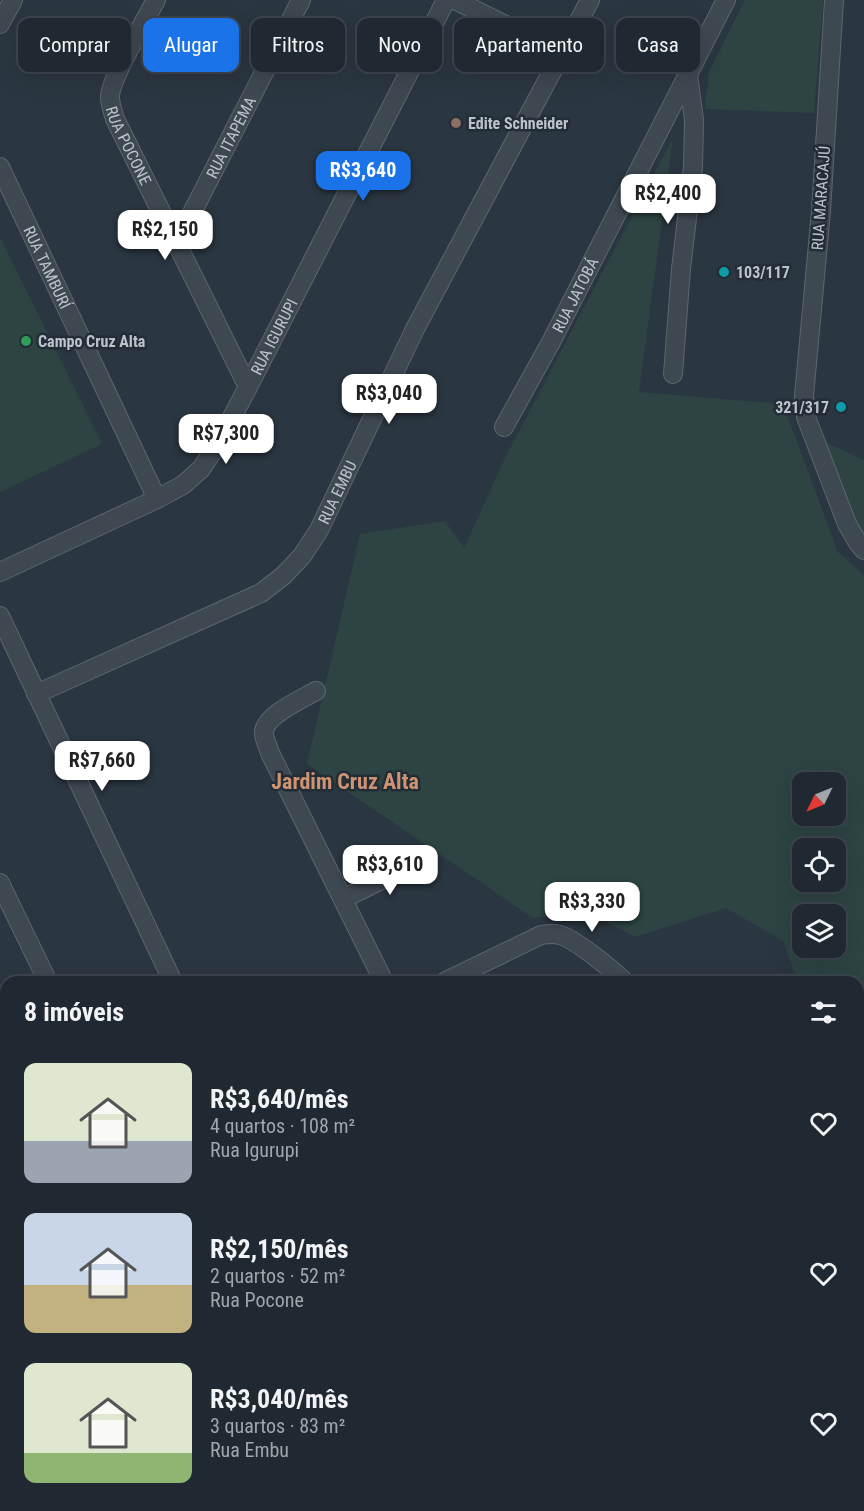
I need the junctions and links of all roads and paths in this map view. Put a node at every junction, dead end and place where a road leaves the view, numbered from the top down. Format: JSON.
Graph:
{"nodes":[{"id":1,"x":13,"y":0,"type":"edge"},
{"id":2,"x":156,"y":0,"type":"edge"},
{"id":3,"x":301,"y":0,"type":"edge"},
{"id":4,"x":446,"y":0,"type":"edge"},
{"id":5,"x":455,"y":0,"type":"edge"},
{"id":6,"x":590,"y":0,"type":"edge"},
{"id":7,"x":726,"y":0,"type":"edge"},
{"id":8,"x":834,"y":0,"type":"edge"},
{"id":9,"x":491,"y":18,"type":"edge"},
{"id":10,"x":580,"y":18,"type":"edge"},
{"id":11,"x":0,"y":24,"type":"edge"},
{"id":12,"x":552,"y":72,"type":"edge"},
{"id":13,"x":688,"y":75,"type":"junction"},
{"id":14,"x":0,"y":167,"type":"edge"},
{"id":15,"x":177,"y":244,"type":"junction"},
{"id":16,"x":673,"y":374,"type":"dead end"},
{"id":17,"x":248,"y":387,"type":"junction"},
{"id":18,"x":504,"y":427,"type":"dead end"},
{"id":19,"x":157,"y":499,"type":"junction"},
{"id":20,"x":864,"y":550,"type":"edge"},
{"id":21,"x":0,"y":572,"type":"edge"},
{"id":22,"x":0,"y":616,"type":"edge"},
{"id":23,"x":316,"y":691,"type":"dead end"},
{"id":24,"x":36,"y":693,"type":"junction"},
{"id":25,"x":420,"y":861,"type":"dead end"},
{"id":26,"x":0,"y":883,"type":"edge"},
{"id":27,"x":343,"y":899,"type":"junction"},
{"id":28,"x":45,"y":976,"type":"edge"},
{"id":29,"x":170,"y":976,"type":"edge"},
{"id":30,"x":381,"y":976,"type":"edge"},
{"id":31,"x":456,"y":976,"type":"edge"},
{"id":32,"x":619,"y":976,"type":"edge"}],
"edges":[{"from":1,"to":11,"type":"street"},
{"from":2,"to":15,"type":"street","name":"RUA POCONE"},
{"from":3,"to":15,"type":"street","name":"RUA ITAPEMA"},
{"from":4,"to":17,"type":"street","name":"RUA IGURUPI"},
{"from":5,"to":9,"type":"street"},
{"from":6,"to":10,"type":"street","name":"RUA EMBU"},
{"from":7,"to":13,"type":"street","name":"RUA JATOBÁ"},
{"from":8,"to":20,"type":"street","name":"RUA MARACAJÚ"},
{"from":12,"to":24,"type":"street","name":"RUA EMBU"},
{"from":13,"to":16,"type":"street"},
{"from":13,"to":18,"type":"street","name":"RUA JATOBÁ"},
{"from":14,"to":19,"type":"street","name":"RUA TAMBURÍ"},
{"from":15,"to":17,"type":"street","name":"RUA POCONE"},
{"from":17,"to":19,"type":"street","name":"RUA IGURUPI"},
{"from":19,"to":21,"type":"street","name":"RUA IGURUPI"},
{"from":22,"to":24,"type":"street"},
{"from":23,"to":27,"type":"street"},
{"from":24,"to":29,"type":"street"},
{"from":25,"to":27,"type":"street"},
{"from":26,"to":28,"type":"street"},
{"from":27,"to":30,"type":"street"},
{"from":31,"to":32,"type":"street"}]}
